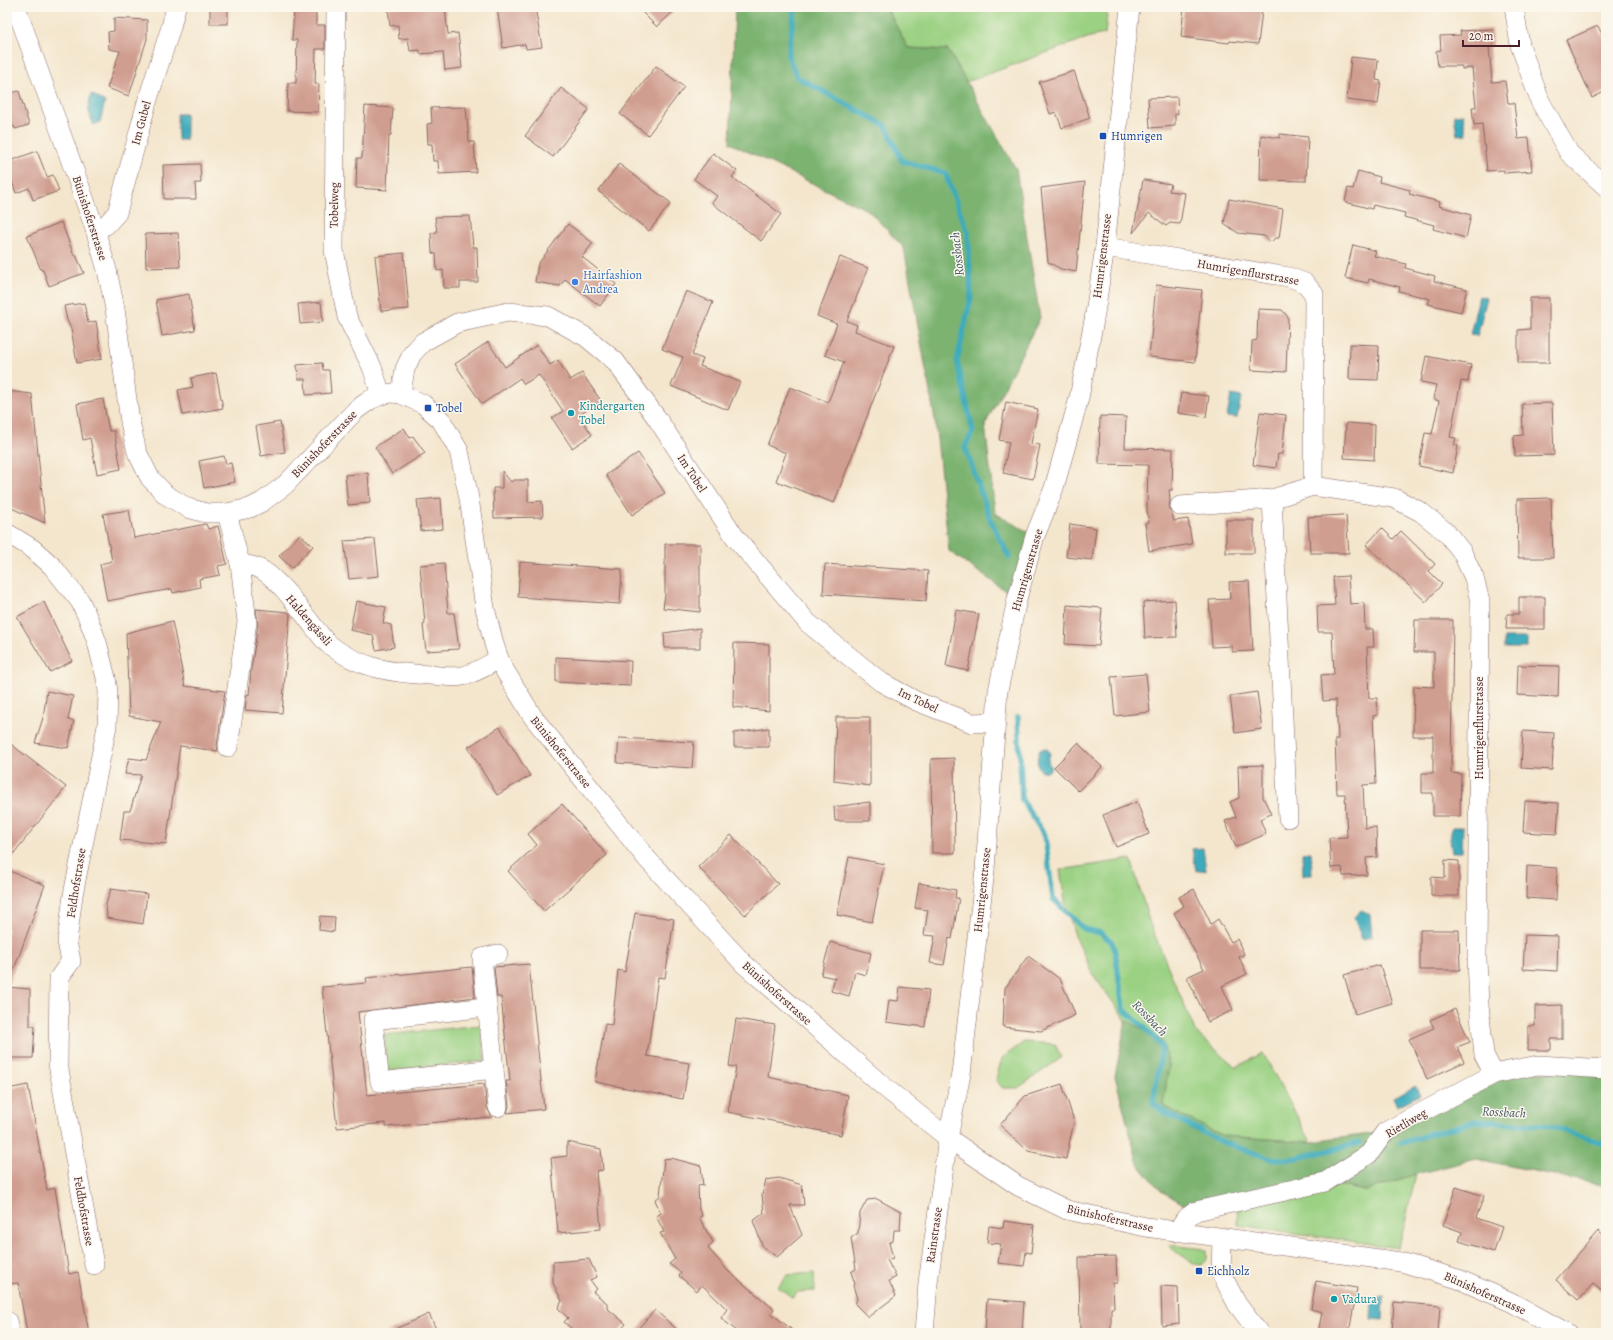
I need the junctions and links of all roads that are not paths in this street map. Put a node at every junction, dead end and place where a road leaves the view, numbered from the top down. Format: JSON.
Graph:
{"nodes":[{"id":1,"x":16,"y":7,"type":"edge"},
{"id":2,"x":176,"y":7,"type":"edge"},
{"id":3,"x":336,"y":7,"type":"edge"},
{"id":4,"x":1130,"y":7,"type":"edge"},
{"id":5,"x":1514,"y":7,"type":"edge"},
{"id":6,"x":1606,"y":187,"type":"edge"},
{"id":7,"x":95,"y":229,"type":"junction"},
{"id":8,"x":1104,"y":247,"type":"junction"},
{"id":9,"x":401,"y":394,"type":"junction"},
{"id":10,"x":382,"y":395,"type":"junction"},
{"id":11,"x":1313,"y":486,"type":"junction"},
{"id":12,"x":1272,"y":499,"type":"junction"},
{"id":13,"x":1180,"y":506,"type":"dead end"},
{"id":14,"x":227,"y":513,"type":"junction"},
{"id":15,"x":7,"y":532,"type":"edge"},
{"id":16,"x":240,"y":563,"type":"junction"},
{"id":17,"x":499,"y":658,"type":"junction"},
{"id":18,"x":996,"y":722,"type":"junction"},
{"id":19,"x":228,"y":747,"type":"dead end"},
{"id":20,"x":1288,"y":818,"type":"dead end"},
{"id":21,"x":498,"y":954,"type":"dead end"},
{"id":22,"x":487,"y":1007,"type":"junction"},
{"id":23,"x":494,"y":1069,"type":"junction"},
{"id":24,"x":1606,"y":1069,"type":"edge"},
{"id":25,"x":1494,"y":1074,"type":"junction"},
{"id":26,"x":498,"y":1108,"type":"dead end"},
{"id":27,"x":948,"y":1138,"type":"junction"},
{"id":28,"x":1177,"y":1232,"type":"junction"},
{"id":29,"x":1222,"y":1238,"type":"junction"},
{"id":30,"x":94,"y":1265,"type":"dead end"},
{"id":31,"x":7,"y":1321,"type":"edge"},
{"id":32,"x":10,"y":1333,"type":"edge"},
{"id":33,"x":924,"y":1333,"type":"edge"},
{"id":34,"x":1259,"y":1333,"type":"edge"},
{"id":35,"x":1567,"y":1333,"type":"edge"}],
"edges":[{"from":1,"to":7,"type":"street","name":"Bünishoferstrasse"},
{"from":2,"to":7,"type":"street","name":"Im Gubel"},
{"from":3,"to":10,"type":"street","name":"Tobelweg"},
{"from":4,"to":8,"type":"street","name":"Humrigenstrasse"},
{"from":5,"to":6,"type":"street"},
{"from":7,"to":14,"type":"street","name":"Bünishoferstrasse"},
{"from":8,"to":11,"type":"street","name":"Humrigenflurstrasse"},
{"from":8,"to":18,"type":"street","name":"Humrigenstrasse"},
{"from":9,"to":10,"type":"street","name":"Bünishoferstrasse"},
{"from":9,"to":17,"type":"street","name":"Bünishoferstrasse"},
{"from":9,"to":18,"type":"street","name":"Im Tobel"},
{"from":10,"to":14,"type":"street","name":"Bünishoferstrasse"},
{"from":11,"to":12,"type":"street","name":"Humrigenflurstrasse"},
{"from":11,"to":25,"type":"street","name":"Humrigenflurstrasse"},
{"from":12,"to":13,"type":"street","name":"Humrigenflurstrasse"},
{"from":12,"to":20,"type":"street"},
{"from":14,"to":16,"type":"street"},
{"from":15,"to":30,"type":"street","name":"Feldhofstrasse"},
{"from":16,"to":17,"type":"street","name":"Haldengässli"},
{"from":16,"to":19,"type":"street"},
{"from":17,"to":27,"type":"street","name":"Bünishoferstrasse"},
{"from":18,"to":27,"type":"street","name":"Humrigenstrasse"},
{"from":21,"to":22,"type":"street"},
{"from":22,"to":23,"type":"street"},
{"from":22,"to":23,"type":"street"},
{"from":23,"to":26,"type":"street"},
{"from":24,"to":25,"type":"street","name":"Rietliweg"},
{"from":25,"to":28,"type":"street","name":"Rietliweg"},
{"from":27,"to":28,"type":"street","name":"Bünishoferstrasse"},
{"from":27,"to":33,"type":"street","name":"Rainstrasse"},
{"from":28,"to":29,"type":"street","name":"Bünishoferstrasse"},
{"from":29,"to":34,"type":"street"},
{"from":29,"to":35,"type":"street","name":"Bünishoferstrasse"},
{"from":31,"to":32,"type":"street"}]}
